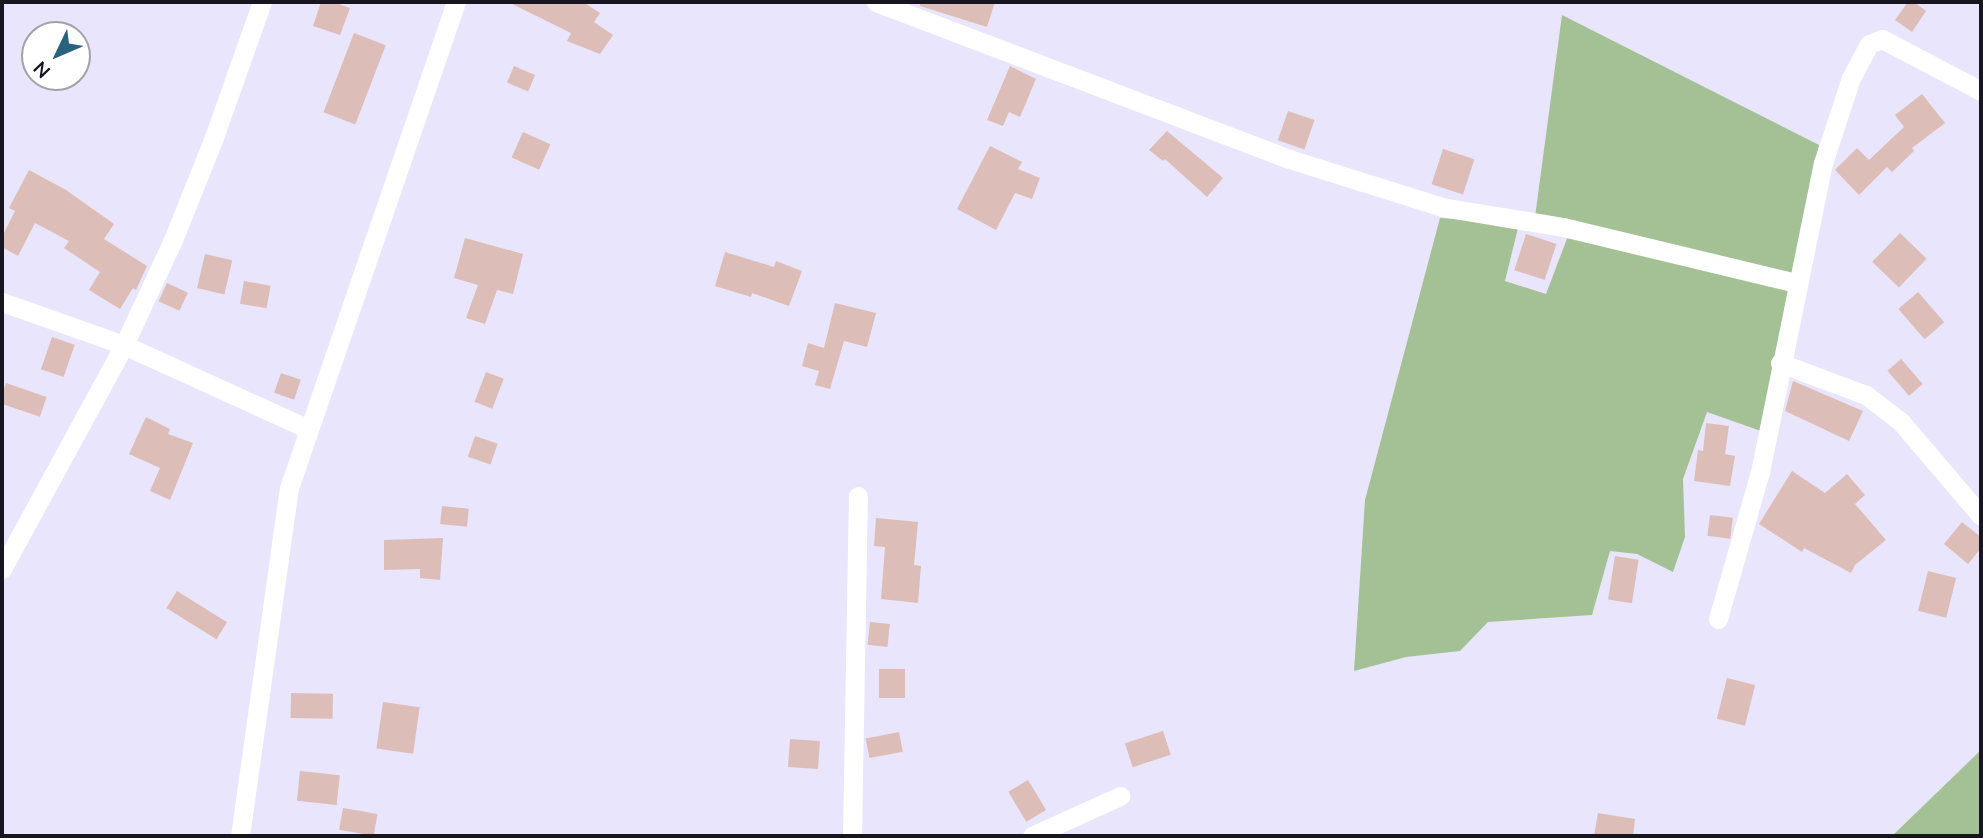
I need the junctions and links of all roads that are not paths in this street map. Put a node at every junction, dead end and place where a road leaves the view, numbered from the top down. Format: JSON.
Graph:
{"nodes":[{"id":1,"x":262,"y":2,"type":"edge"},
{"id":2,"x":456,"y":2,"type":"edge"},
{"id":3,"x":876,"y":2,"type":"edge"},
{"id":4,"x":1981,"y":91,"type":"edge"},
{"id":5,"x":1796,"y":283,"type":"junction"},
{"id":6,"x":2,"y":302,"type":"edge"},
{"id":7,"x":124,"y":345,"type":"junction"},
{"id":8,"x":1780,"y":363,"type":"junction"},
{"id":9,"x":309,"y":429,"type":"junction"},
{"id":10,"x":858,"y":495,"type":"dead end"},
{"id":11,"x":1981,"y":516,"type":"edge"},
{"id":12,"x":2,"y":569,"type":"edge"},
{"id":13,"x":1718,"y":619,"type":"dead end"},
{"id":14,"x":1121,"y":796,"type":"dead end"},
{"id":15,"x":240,"y":836,"type":"edge"},
{"id":16,"x":852,"y":836,"type":"edge"},
{"id":17,"x":1032,"y":836,"type":"edge"}],
"edges":[{"from":1,"to":7,"type":"street"},
{"from":2,"to":9,"type":"street"},
{"from":3,"to":5,"type":"street"},
{"from":4,"to":5,"type":"street"},
{"from":5,"to":8,"type":"street"},
{"from":6,"to":7,"type":"street"},
{"from":7,"to":9,"type":"street"},
{"from":7,"to":12,"type":"street"},
{"from":8,"to":11,"type":"street"},
{"from":8,"to":13,"type":"street"},
{"from":9,"to":15,"type":"street"},
{"from":10,"to":16,"type":"street"},
{"from":14,"to":17,"type":"street"}]}
